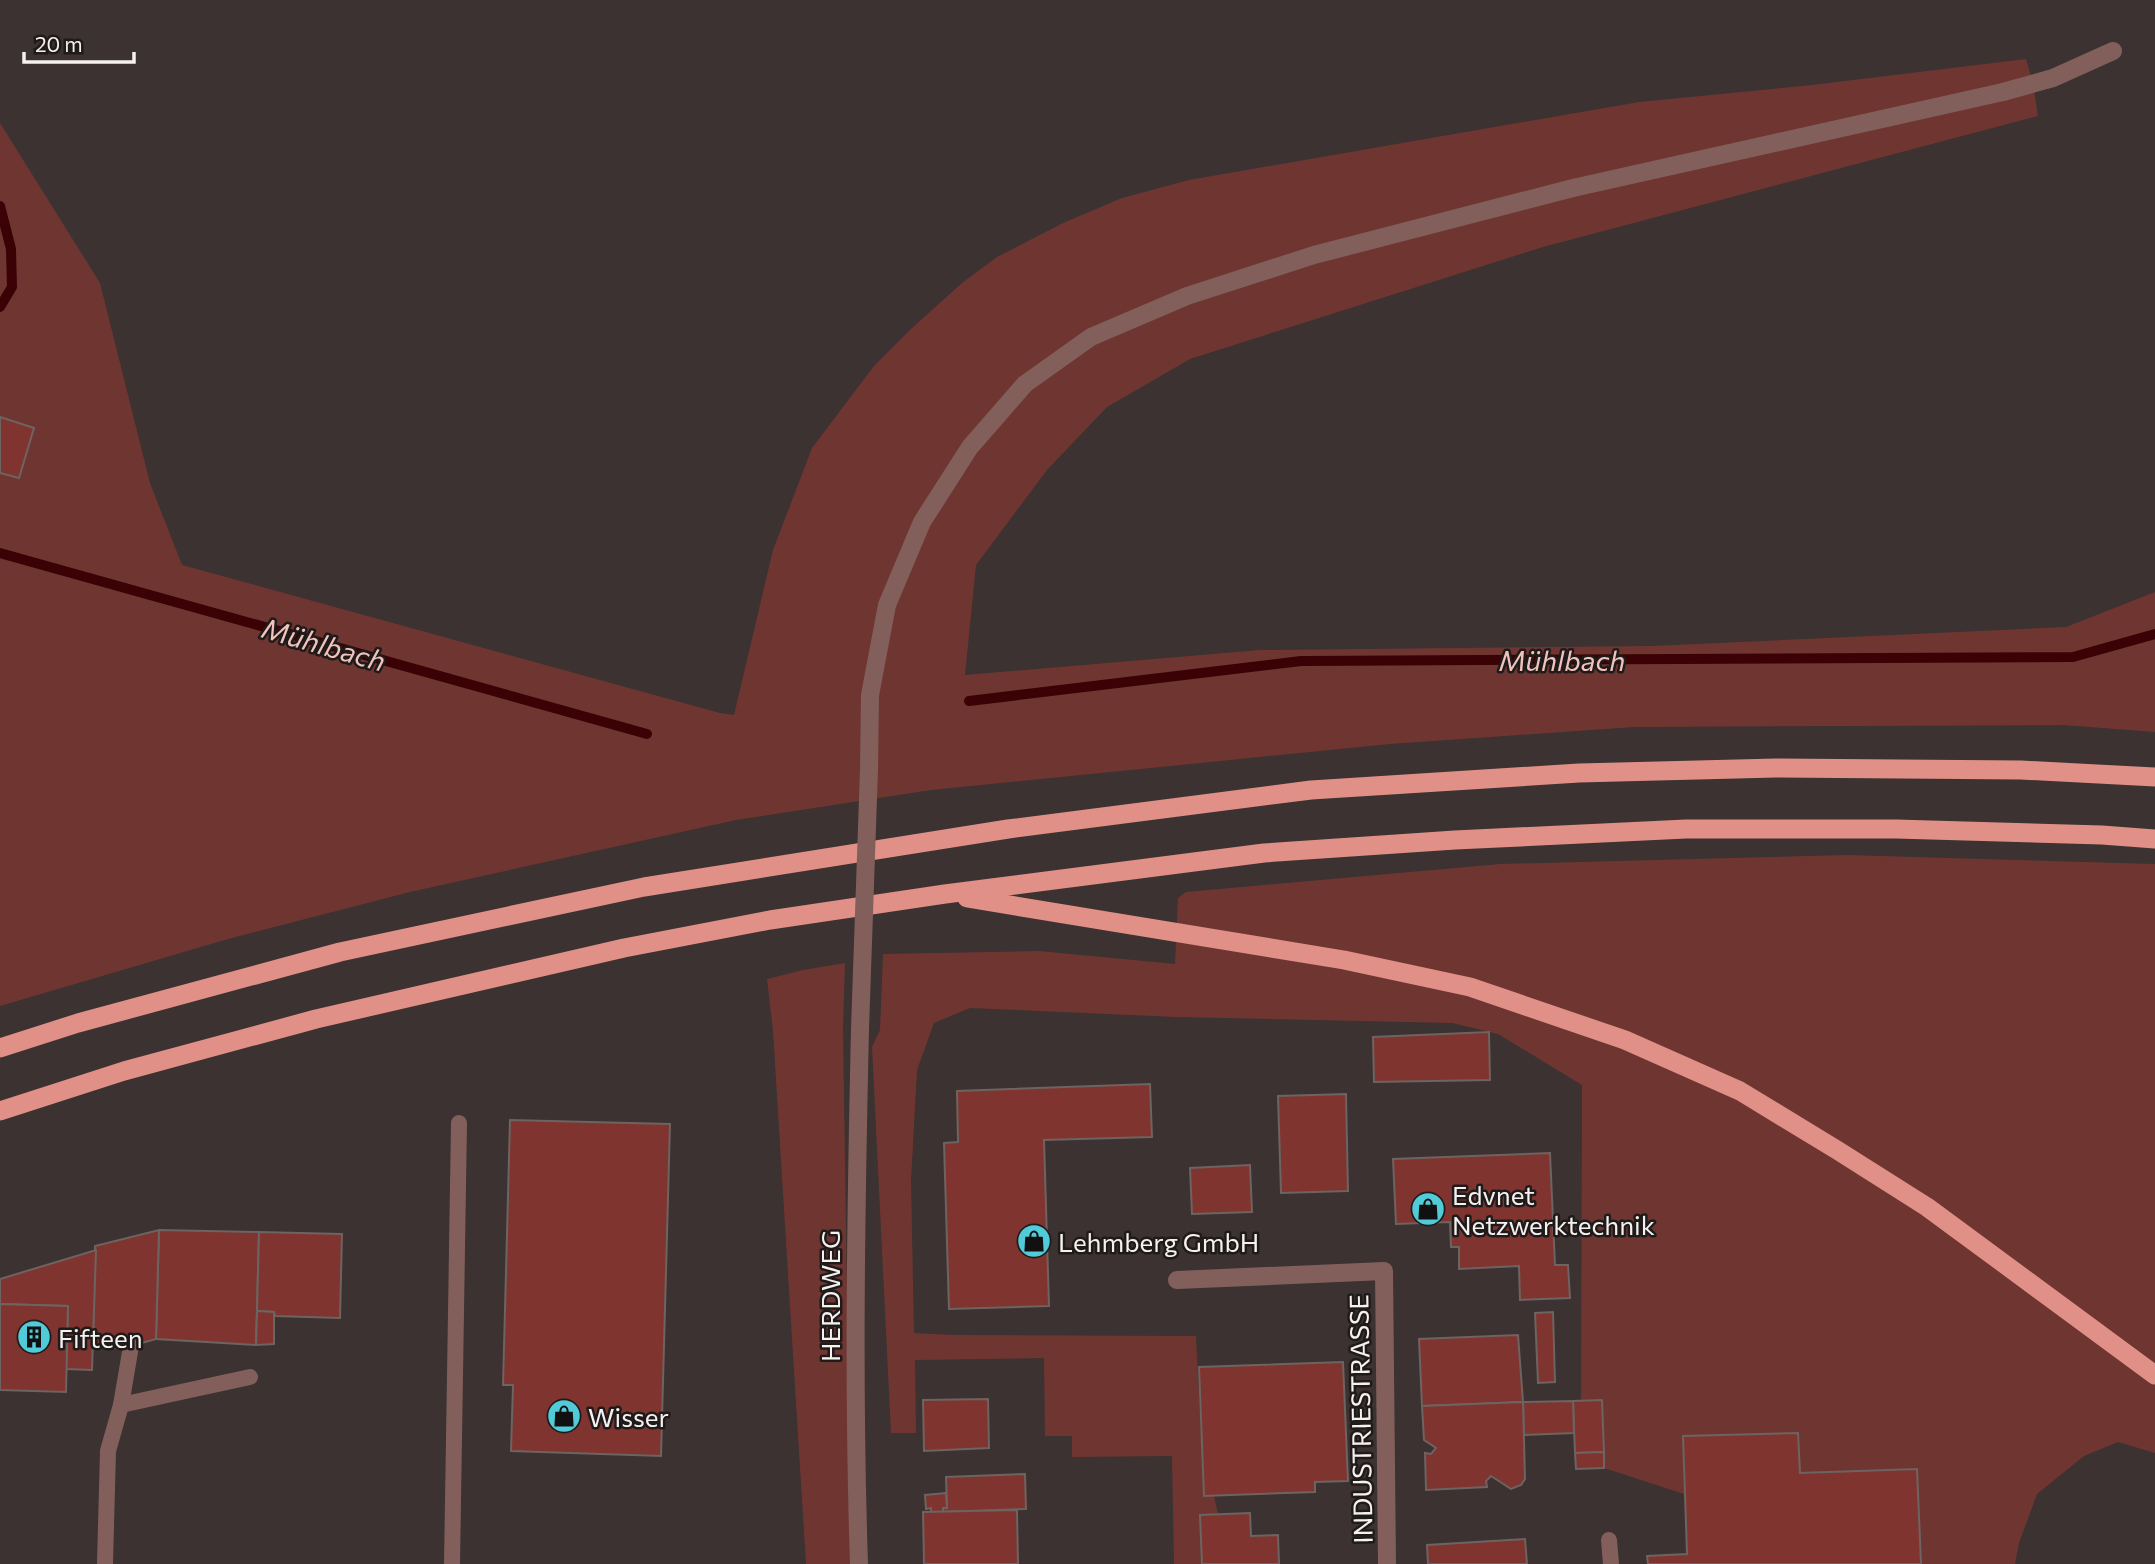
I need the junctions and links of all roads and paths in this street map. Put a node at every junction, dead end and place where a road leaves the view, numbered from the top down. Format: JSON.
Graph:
{"nodes":[{"id":1,"x":2113,"y":51,"type":"dead end"},
{"id":2,"x":2155,"y":777,"type":"edge"},
{"id":3,"x":2155,"y":839,"type":"edge"},
{"id":4,"x":945,"y":894,"type":"junction"},
{"id":5,"x":0,"y":1048,"type":"edge"},
{"id":6,"x":0,"y":1111,"type":"edge"},
{"id":7,"x":459,"y":1123,"type":"dead end"},
{"id":8,"x":1177,"y":1280,"type":"dead end"},
{"id":9,"x":131,"y":1346,"type":"dead end"},
{"id":10,"x":2155,"y":1375,"type":"edge"},
{"id":11,"x":250,"y":1377,"type":"dead end"},
{"id":12,"x":121,"y":1405,"type":"junction"},
{"id":13,"x":1609,"y":1540,"type":"dead end"},
{"id":14,"x":105,"y":1564,"type":"edge"},
{"id":15,"x":452,"y":1564,"type":"edge"},
{"id":16,"x":859,"y":1564,"type":"edge"},
{"id":17,"x":1387,"y":1564,"type":"edge"},
{"id":18,"x":1611,"y":1564,"type":"edge"}],
"edges":[{"from":1,"to":16,"type":"street","name":"HERDWEG","bridge":true},
{"from":2,"to":5,"type":"highway"},
{"from":3,"to":4,"type":"highway"},
{"from":4,"to":6,"type":"highway"},
{"from":4,"to":10,"type":"highway"},
{"from":7,"to":15,"type":"lane"},
{"from":8,"to":17,"type":"street","name":"INDUSTRIESTRASSE"},
{"from":9,"to":12,"type":"lane"},
{"from":11,"to":12,"type":"lane"},
{"from":12,"to":14,"type":"lane"},
{"from":13,"to":18,"type":"lane"}]}
